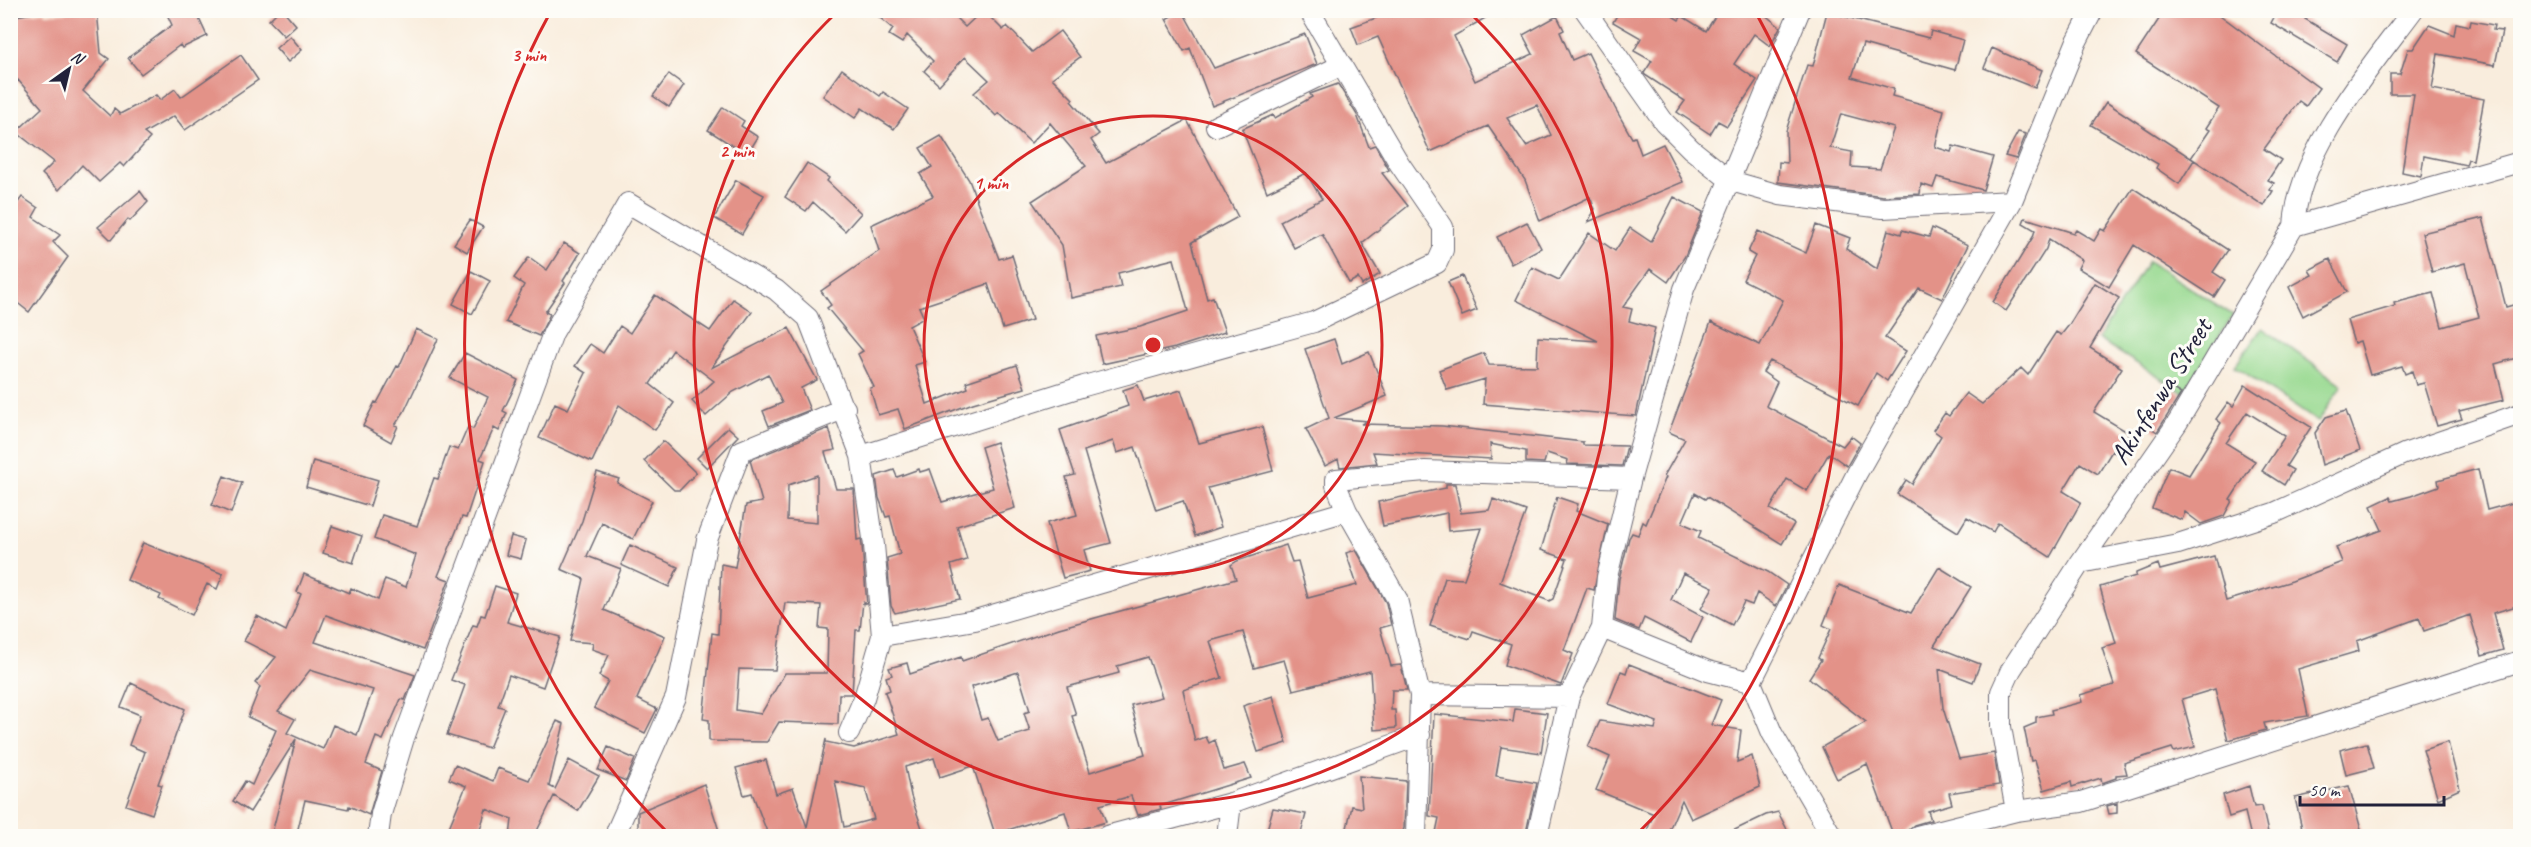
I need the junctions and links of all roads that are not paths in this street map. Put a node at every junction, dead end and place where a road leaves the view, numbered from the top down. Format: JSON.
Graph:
{"nodes":[{"id":1,"x":1309,"y":10,"type":"edge"},
{"id":2,"x":1585,"y":10,"type":"edge"},
{"id":3,"x":1800,"y":10,"type":"edge"},
{"id":4,"x":2093,"y":10,"type":"edge"},
{"id":5,"x":2413,"y":10,"type":"edge"},
{"id":6,"x":1342,"y":65,"type":"junction"},
{"id":7,"x":1216,"y":126,"type":"dead end"},
{"id":8,"x":2520,"y":162,"type":"edge"},
{"id":9,"x":1731,"y":180,"type":"junction"},
{"id":10,"x":2012,"y":201,"type":"junction"},
{"id":11,"x":2294,"y":226,"type":"junction"},
{"id":12,"x":845,"y":408,"type":"junction"},
{"id":13,"x":2520,"y":414,"type":"edge"},
{"id":14,"x":861,"y":456,"type":"junction"},
{"id":15,"x":1631,"y":478,"type":"junction"},
{"id":16,"x":1347,"y":511,"type":"junction"},
{"id":17,"x":2080,"y":563,"type":"junction"},
{"id":18,"x":1602,"y":628,"type":"junction"},
{"id":19,"x":882,"y":636,"type":"junction"},
{"id":20,"x":2520,"y":661,"type":"edge"},
{"id":21,"x":1751,"y":682,"type":"junction"},
{"id":22,"x":1420,"y":695,"type":"junction"},
{"id":23,"x":1569,"y":697,"type":"junction"},
{"id":24,"x":849,"y":733,"type":"dead end"},
{"id":25,"x":1420,"y":735,"type":"junction"},
{"id":26,"x":1231,"y":803,"type":"junction"},
{"id":27,"x":2016,"y":811,"type":"junction"},
{"id":28,"x":378,"y":837,"type":"edge"},
{"id":29,"x":617,"y":837,"type":"edge"},
{"id":30,"x":1107,"y":837,"type":"edge"},
{"id":31,"x":1227,"y":837,"type":"edge"},
{"id":32,"x":1416,"y":837,"type":"edge"},
{"id":33,"x":1537,"y":837,"type":"edge"},
{"id":34,"x":1832,"y":837,"type":"edge"},
{"id":35,"x":1917,"y":837,"type":"edge"}],
"edges":[{"from":1,"to":6,"type":"street"},
{"from":2,"to":9,"type":"street"},
{"from":3,"to":9,"type":"street"},
{"from":4,"to":10,"type":"street"},
{"from":5,"to":11,"type":"street","name":"Akinfenwa Street"},
{"from":6,"to":7,"type":"street"},
{"from":6,"to":14,"type":"street"},
{"from":8,"to":11,"type":"street"},
{"from":9,"to":10,"type":"street"},
{"from":9,"to":15,"type":"street"},
{"from":10,"to":21,"type":"street"},
{"from":11,"to":17,"type":"street","name":"Akinfenwa Street"},
{"from":12,"to":14,"type":"street"},
{"from":12,"to":28,"type":"street"},
{"from":12,"to":29,"type":"street"},
{"from":13,"to":17,"type":"street"},
{"from":14,"to":19,"type":"street"},
{"from":15,"to":16,"type":"street"},
{"from":15,"to":18,"type":"street"},
{"from":16,"to":19,"type":"street"},
{"from":16,"to":22,"type":"street"},
{"from":17,"to":27,"type":"street","name":"Akinfenwa Street"},
{"from":18,"to":21,"type":"street"},
{"from":18,"to":23,"type":"street"},
{"from":19,"to":24,"type":"street"},
{"from":20,"to":27,"type":"street"},
{"from":21,"to":34,"type":"street"},
{"from":22,"to":23,"type":"street"},
{"from":22,"to":25,"type":"street"},
{"from":23,"to":33,"type":"street"},
{"from":25,"to":26,"type":"street"},
{"from":25,"to":32,"type":"street"},
{"from":26,"to":30,"type":"street"},
{"from":26,"to":31,"type":"street"},
{"from":27,"to":35,"type":"street"}]}
